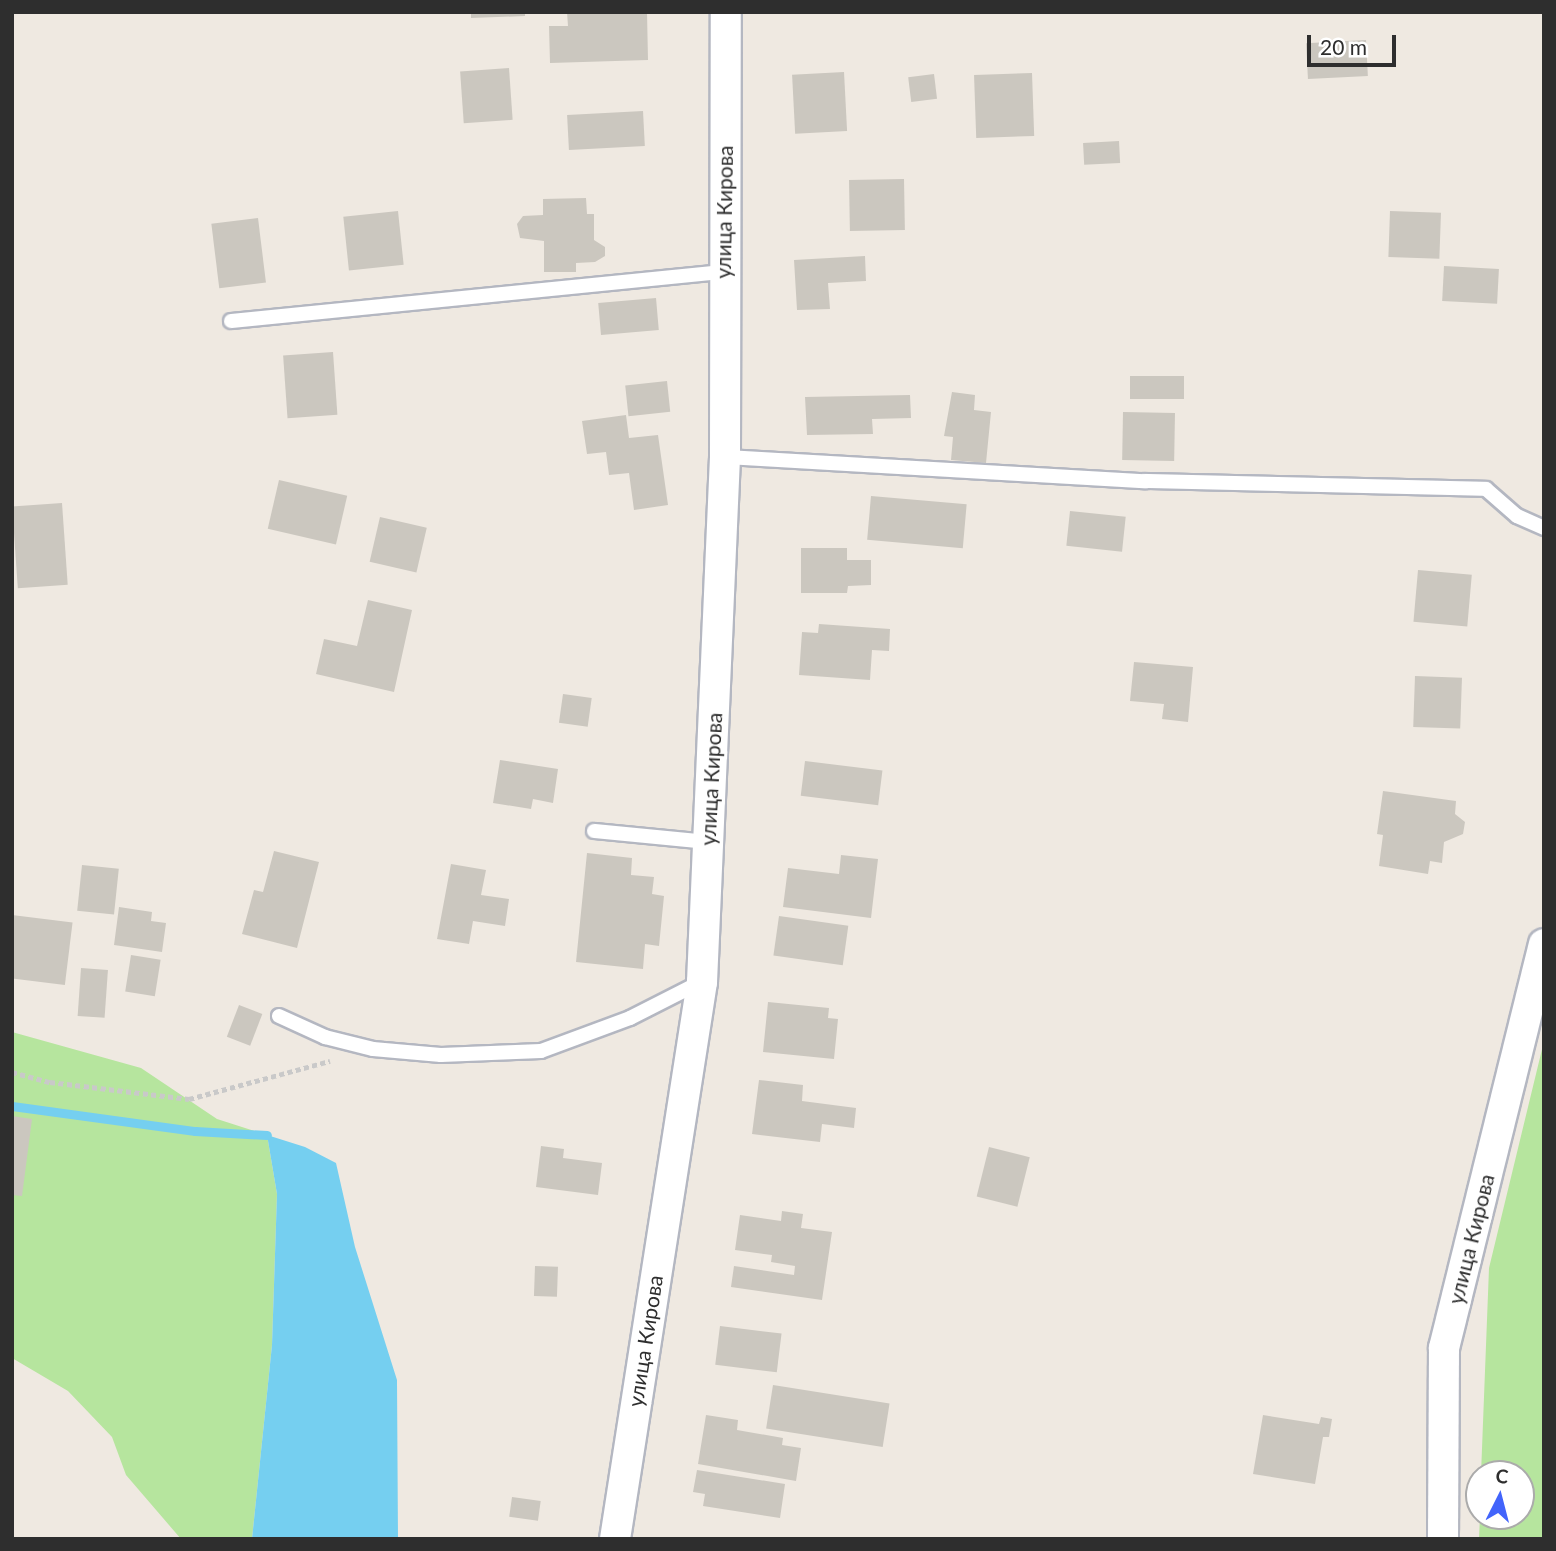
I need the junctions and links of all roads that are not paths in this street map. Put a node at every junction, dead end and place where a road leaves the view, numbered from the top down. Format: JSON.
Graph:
{"nodes":[{"id":1,"x":726,"y":12,"type":"edge"},
{"id":2,"x":724,"y":272,"type":"junction"},
{"id":3,"x":230,"y":321,"type":"dead end"},
{"id":4,"x":725,"y":457,"type":"junction"},
{"id":5,"x":1544,"y":528,"type":"edge"},
{"id":6,"x":594,"y":831,"type":"dead end"},
{"id":7,"x":708,"y":842,"type":"junction"},
{"id":8,"x":1544,"y":944,"type":"edge"},
{"id":9,"x":702,"y":982,"type":"junction"},
{"id":10,"x":279,"y":1016,"type":"dead end"},
{"id":11,"x":615,"y":1539,"type":"edge"},
{"id":12,"x":1443,"y":1539,"type":"edge"}],
"edges":[{"from":1,"to":2,"type":"street","name":"улица Кирова"},
{"from":2,"to":3,"type":"lane"},
{"from":2,"to":4,"type":"street","name":"улица Кирова"},
{"from":4,"to":5,"type":"lane"},
{"from":4,"to":7,"type":"street","name":"улица Кирова"},
{"from":6,"to":7,"type":"lane"},
{"from":7,"to":9,"type":"street","name":"улица Кирова"},
{"from":8,"to":12,"type":"street","name":"улица Кирова"},
{"from":9,"to":10,"type":"lane"},
{"from":9,"to":11,"type":"street","name":"улица Кирова"}]}
